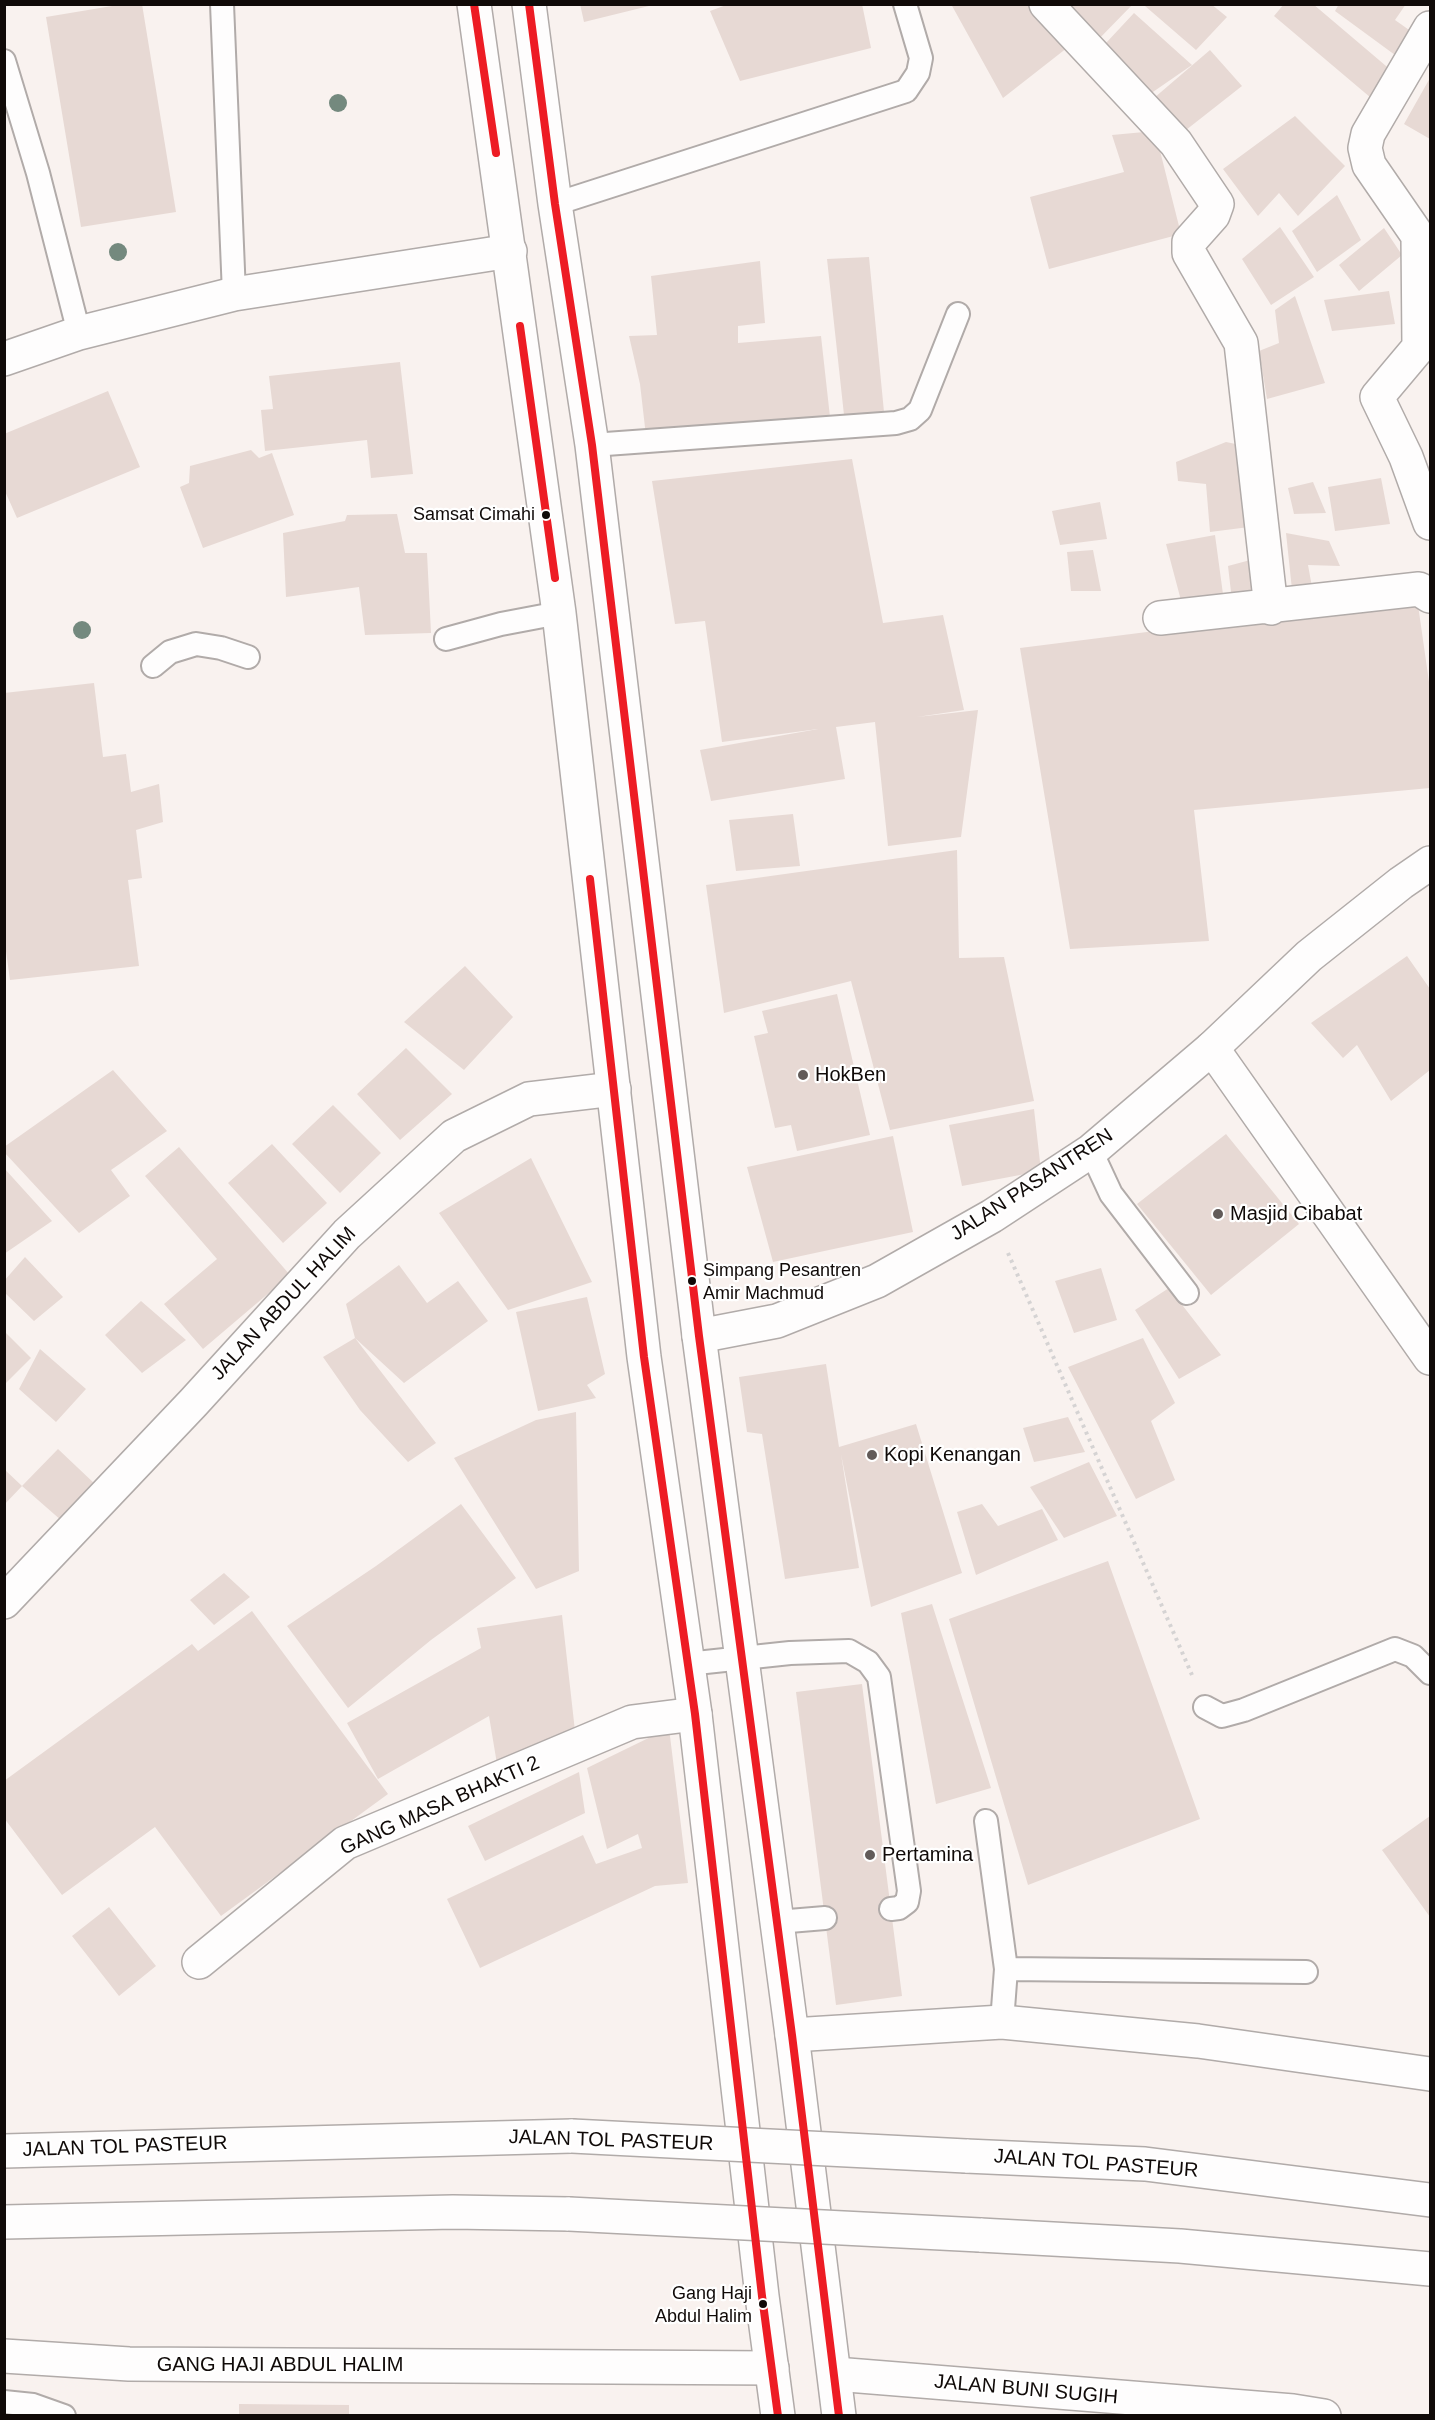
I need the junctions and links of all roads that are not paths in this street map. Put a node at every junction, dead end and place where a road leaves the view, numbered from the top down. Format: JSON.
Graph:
{"nodes":[{"id":1,"x":222,"y":4,"type":"edge"},
{"id":2,"x":474,"y":4,"type":"edge"},
{"id":3,"x":529,"y":4,"type":"edge"},
{"id":4,"x":905,"y":4,"type":"edge"},
{"id":5,"x":1046,"y":4,"type":"edge"},
{"id":6,"x":1431,"y":28,"type":"edge"},
{"id":7,"x":4,"y":62,"type":"edge"},
{"id":8,"x":555,"y":204,"type":"junction"},
{"id":9,"x":1424,"y":231,"type":"edge"},
{"id":10,"x":510,"y":251,"type":"junction"},
{"id":11,"x":234,"y":294,"type":"junction"},
{"id":12,"x":958,"y":314,"type":"dead end"},
{"id":13,"x":78,"y":333,"type":"junction"},
{"id":14,"x":4,"y":359,"type":"edge"},
{"id":15,"x":592,"y":445,"type":"junction"},
{"id":16,"x":1431,"y":523,"type":"edge"},
{"id":17,"x":1431,"y":596,"type":"edge"},
{"id":18,"x":1271,"y":608,"type":"junction"},
{"id":19,"x":559,"y":613,"type":"junction"},
{"id":20,"x":1160,"y":618,"type":"dead end"},
{"id":21,"x":446,"y":639,"type":"dead end"},
{"id":22,"x":248,"y":657,"type":"dead end"},
{"id":23,"x":153,"y":666,"type":"dead end"},
{"id":24,"x":1431,"y":863,"type":"edge"},
{"id":25,"x":1212,"y":1048,"type":"junction"},
{"id":26,"x":614,"y":1089,"type":"junction"},
{"id":27,"x":1091,"y":1151,"type":"junction"},
{"id":28,"x":1187,"y":1293,"type":"dead end"},
{"id":29,"x":699,"y":1336,"type":"junction"},
{"id":30,"x":1431,"y":1358,"type":"edge"},
{"id":31,"x":4,"y":1602,"type":"edge"},
{"id":32,"x":741,"y":1657,"type":"junction"},
{"id":33,"x":687,"y":1664,"type":"junction"},
{"id":34,"x":1431,"y":1673,"type":"edge"},
{"id":35,"x":1206,"y":1707,"type":"road end"},
{"id":36,"x":695,"y":1714,"type":"junction"},
{"id":37,"x":986,"y":1821,"type":"dead end"},
{"id":38,"x":891,"y":1910,"type":"dead end"},
{"id":39,"x":825,"y":1918,"type":"dead end"},
{"id":40,"x":777,"y":1922,"type":"junction"},
{"id":41,"x":199,"y":1962,"type":"dead end"},
{"id":42,"x":1006,"y":1969,"type":"junction"},
{"id":43,"x":1305,"y":1972,"type":"dead end"},
{"id":44,"x":1002,"y":2022,"type":"junction"},
{"id":45,"x":792,"y":2035,"type":"junction"},
{"id":46,"x":1431,"y":2074,"type":"edge"},
{"id":47,"x":4,"y":2151,"type":"edge"},
{"id":48,"x":1431,"y":2200,"type":"edge"},
{"id":49,"x":4,"y":2222,"type":"edge"},
{"id":50,"x":1431,"y":2269,"type":"edge"},
{"id":51,"x":4,"y":2356,"type":"edge"},
{"id":52,"x":772,"y":2368,"type":"junction"},
{"id":53,"x":835,"y":2374,"type":"junction"},
{"id":54,"x":4,"y":2402,"type":"edge"},
{"id":55,"x":1303,"y":2414,"type":"edge"},
{"id":56,"x":64,"y":2415,"type":"edge"},
{"id":57,"x":778,"y":2415,"type":"edge"},
{"id":58,"x":839,"y":2415,"type":"edge"}],
"edges":[{"from":1,"to":11,"type":"lane"},
{"from":2,"to":10,"type":"main road"},
{"from":3,"to":8,"type":"main road"},
{"from":4,"to":8,"type":"lane"},
{"from":5,"to":18,"type":"main road"},
{"from":6,"to":9,"type":"main road"},
{"from":7,"to":13,"type":"lane"},
{"from":8,"to":15,"type":"main road"},
{"from":9,"to":16,"type":"main road"},
{"from":10,"to":11,"type":"main road"},
{"from":10,"to":19,"type":"main road"},
{"from":11,"to":13,"type":"main road"},
{"from":12,"to":15,"type":"lane"},
{"from":13,"to":14,"type":"main road"},
{"from":15,"to":29,"type":"main road"},
{"from":17,"to":18,"type":"main road"},
{"from":18,"to":20,"type":"main road"},
{"from":19,"to":21,"type":"lane"},
{"from":19,"to":26,"type":"main road"},
{"from":22,"to":23,"type":"lane"},
{"from":24,"to":25,"type":"main road","name":"JALAN PASANTREN"},
{"from":25,"to":27,"type":"main road","name":"JALAN PASANTREN"},
{"from":25,"to":30,"type":"main road"},
{"from":26,"to":31,"type":"main road","name":"JALAN ABDUL HALIM"},
{"from":26,"to":33,"type":"main road"},
{"from":27,"to":28,"type":"lane"},
{"from":27,"to":29,"type":"main road","name":"JALAN PASANTREN"},
{"from":29,"to":32,"type":"main road"},
{"from":32,"to":33,"type":"lane"},
{"from":32,"to":38,"type":"lane"},
{"from":32,"to":40,"type":"main road"},
{"from":33,"to":36,"type":"main road"},
{"from":34,"to":35,"type":"lane"},
{"from":36,"to":41,"type":"main road","name":"GANG MASA BHAKTI 2"},
{"from":36,"to":52,"type":"main road"},
{"from":37,"to":42,"type":"lane"},
{"from":39,"to":40,"type":"lane"},
{"from":40,"to":45,"type":"main road"},
{"from":42,"to":43,"type":"lane"},
{"from":42,"to":44,"type":"lane"},
{"from":44,"to":45,"type":"main road"},
{"from":44,"to":46,"type":"main road"},
{"from":45,"to":53,"type":"main road"},
{"from":47,"to":48,"type":"main road","name":"JALAN TOL PASTEUR","bridge":true},
{"from":49,"to":50,"type":"main road","bridge":true},
{"from":51,"to":52,"type":"main road","name":"GANG HAJI ABDUL HALIM"},
{"from":52,"to":57,"type":"main road"},
{"from":53,"to":55,"type":"main road","name":"JALAN BUNI SUGIH"},
{"from":53,"to":58,"type":"main road"},
{"from":54,"to":56,"type":"lane"}]}
